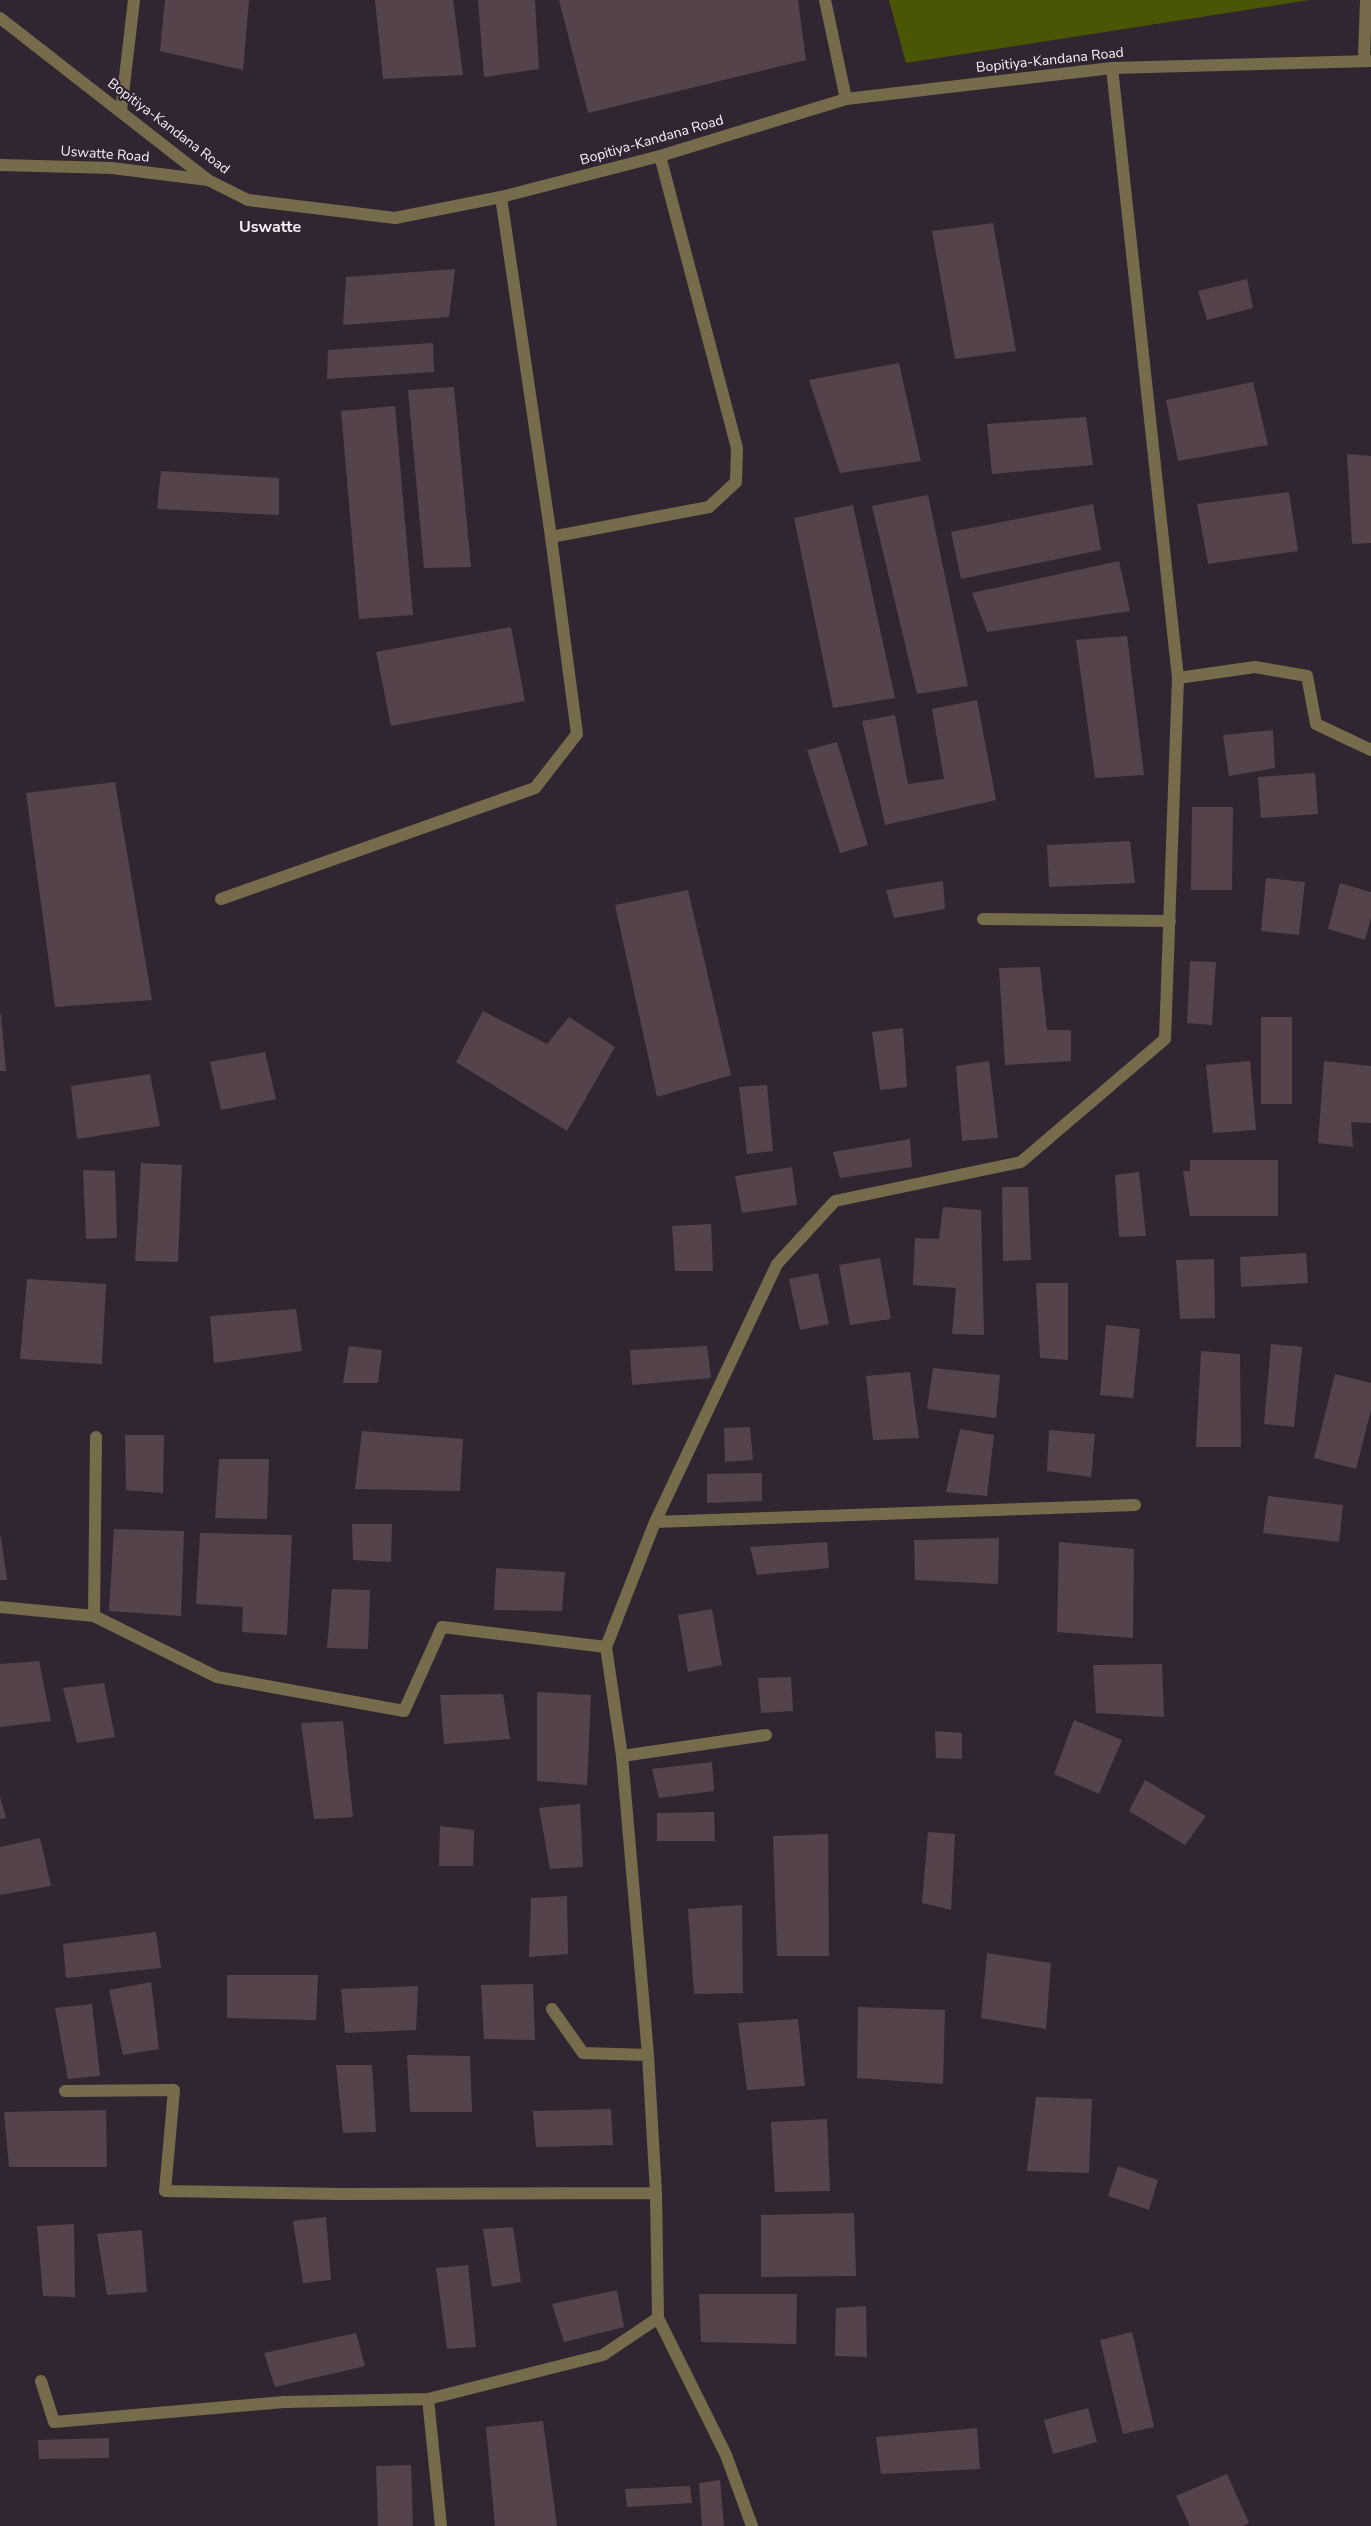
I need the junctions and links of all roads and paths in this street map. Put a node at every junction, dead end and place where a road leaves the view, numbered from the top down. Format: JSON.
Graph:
{"nodes":[{"id":1,"x":134,"y":0,"type":"edge"},
{"id":2,"x":825,"y":0,"type":"edge"},
{"id":3,"x":1366,"y":0,"type":"edge"},
{"id":4,"x":0,"y":18,"type":"edge"},
{"id":5,"x":1367,"y":60,"type":"edge"},
{"id":6,"x":1112,"y":68,"type":"junction"},
{"id":7,"x":846,"y":99,"type":"junction"},
{"id":8,"x":121,"y":112,"type":"junction"},
{"id":9,"x":660,"y":156,"type":"junction"},
{"id":10,"x":0,"y":165,"type":"edge"},
{"id":11,"x":208,"y":180,"type":"junction"},
{"id":12,"x":501,"y":197,"type":"junction"},
{"id":13,"x":551,"y":537,"type":"junction"},
{"id":14,"x":1178,"y":678,"type":"junction"},
{"id":15,"x":1371,"y":750,"type":"edge"},
{"id":16,"x":221,"y":899,"type":"dead end"},
{"id":17,"x":983,"y":919,"type":"dead end"},
{"id":18,"x":1170,"y":920,"type":"junction"},
{"id":19,"x":96,"y":1437,"type":"dead end"},
{"id":20,"x":1135,"y":1505,"type":"dead end"},
{"id":21,"x":655,"y":1522,"type":"junction"},
{"id":22,"x":0,"y":1607,"type":"edge"},
{"id":23,"x":94,"y":1616,"type":"junction"},
{"id":24,"x":606,"y":1647,"type":"junction"},
{"id":25,"x":766,"y":1736,"type":"dead end"},
{"id":26,"x":622,"y":1756,"type":"junction"},
{"id":27,"x":552,"y":2009,"type":"dead end"},
{"id":28,"x":648,"y":2055,"type":"junction"},
{"id":29,"x":65,"y":2091,"type":"dead end"},
{"id":30,"x":656,"y":2193,"type":"junction"},
{"id":31,"x":658,"y":2318,"type":"junction"},
{"id":32,"x":41,"y":2381,"type":"dead end"},
{"id":33,"x":428,"y":2399,"type":"junction"},
{"id":34,"x":441,"y":2526,"type":"edge"},
{"id":35,"x":752,"y":2526,"type":"edge"}],
"edges":[{"from":1,"to":8,"type":"street"},
{"from":2,"to":7,"type":"street"},
{"from":3,"to":5,"type":"street"},
{"from":4,"to":8,"type":"street","name":"Bopitiya-Kandana Road"},
{"from":5,"to":6,"type":"street","name":"Bopitiya-Kandana Road"},
{"from":6,"to":7,"type":"street","name":"Bopitiya-Kandana Road"},
{"from":6,"to":14,"type":"street"},
{"from":7,"to":9,"type":"street","name":"Bopitiya-Kandana Road"},
{"from":8,"to":11,"type":"street","name":"Bopitiya-Kandana Road"},
{"from":9,"to":12,"type":"street","name":"Bopitiya-Kandana Road"},
{"from":9,"to":13,"type":"street"},
{"from":10,"to":11,"type":"street","name":"Uswatte Road"},
{"from":11,"to":12,"type":"street","name":"Bopitiya-Kandana Road"},
{"from":12,"to":13,"type":"street"},
{"from":13,"to":16,"type":"street"},
{"from":14,"to":15,"type":"street"},
{"from":14,"to":18,"type":"street"},
{"from":17,"to":18,"type":"street"},
{"from":18,"to":21,"type":"street"},
{"from":19,"to":23,"type":"street"},
{"from":20,"to":21,"type":"street"},
{"from":21,"to":24,"type":"street"},
{"from":22,"to":23,"type":"street"},
{"from":23,"to":24,"type":"street"},
{"from":24,"to":26,"type":"street"},
{"from":25,"to":26,"type":"street"},
{"from":26,"to":28,"type":"street"},
{"from":27,"to":28,"type":"street"},
{"from":28,"to":30,"type":"street"},
{"from":29,"to":30,"type":"street"},
{"from":30,"to":31,"type":"street"},
{"from":31,"to":33,"type":"street"},
{"from":31,"to":35,"type":"street"},
{"from":32,"to":33,"type":"street"},
{"from":33,"to":34,"type":"street"}]}
